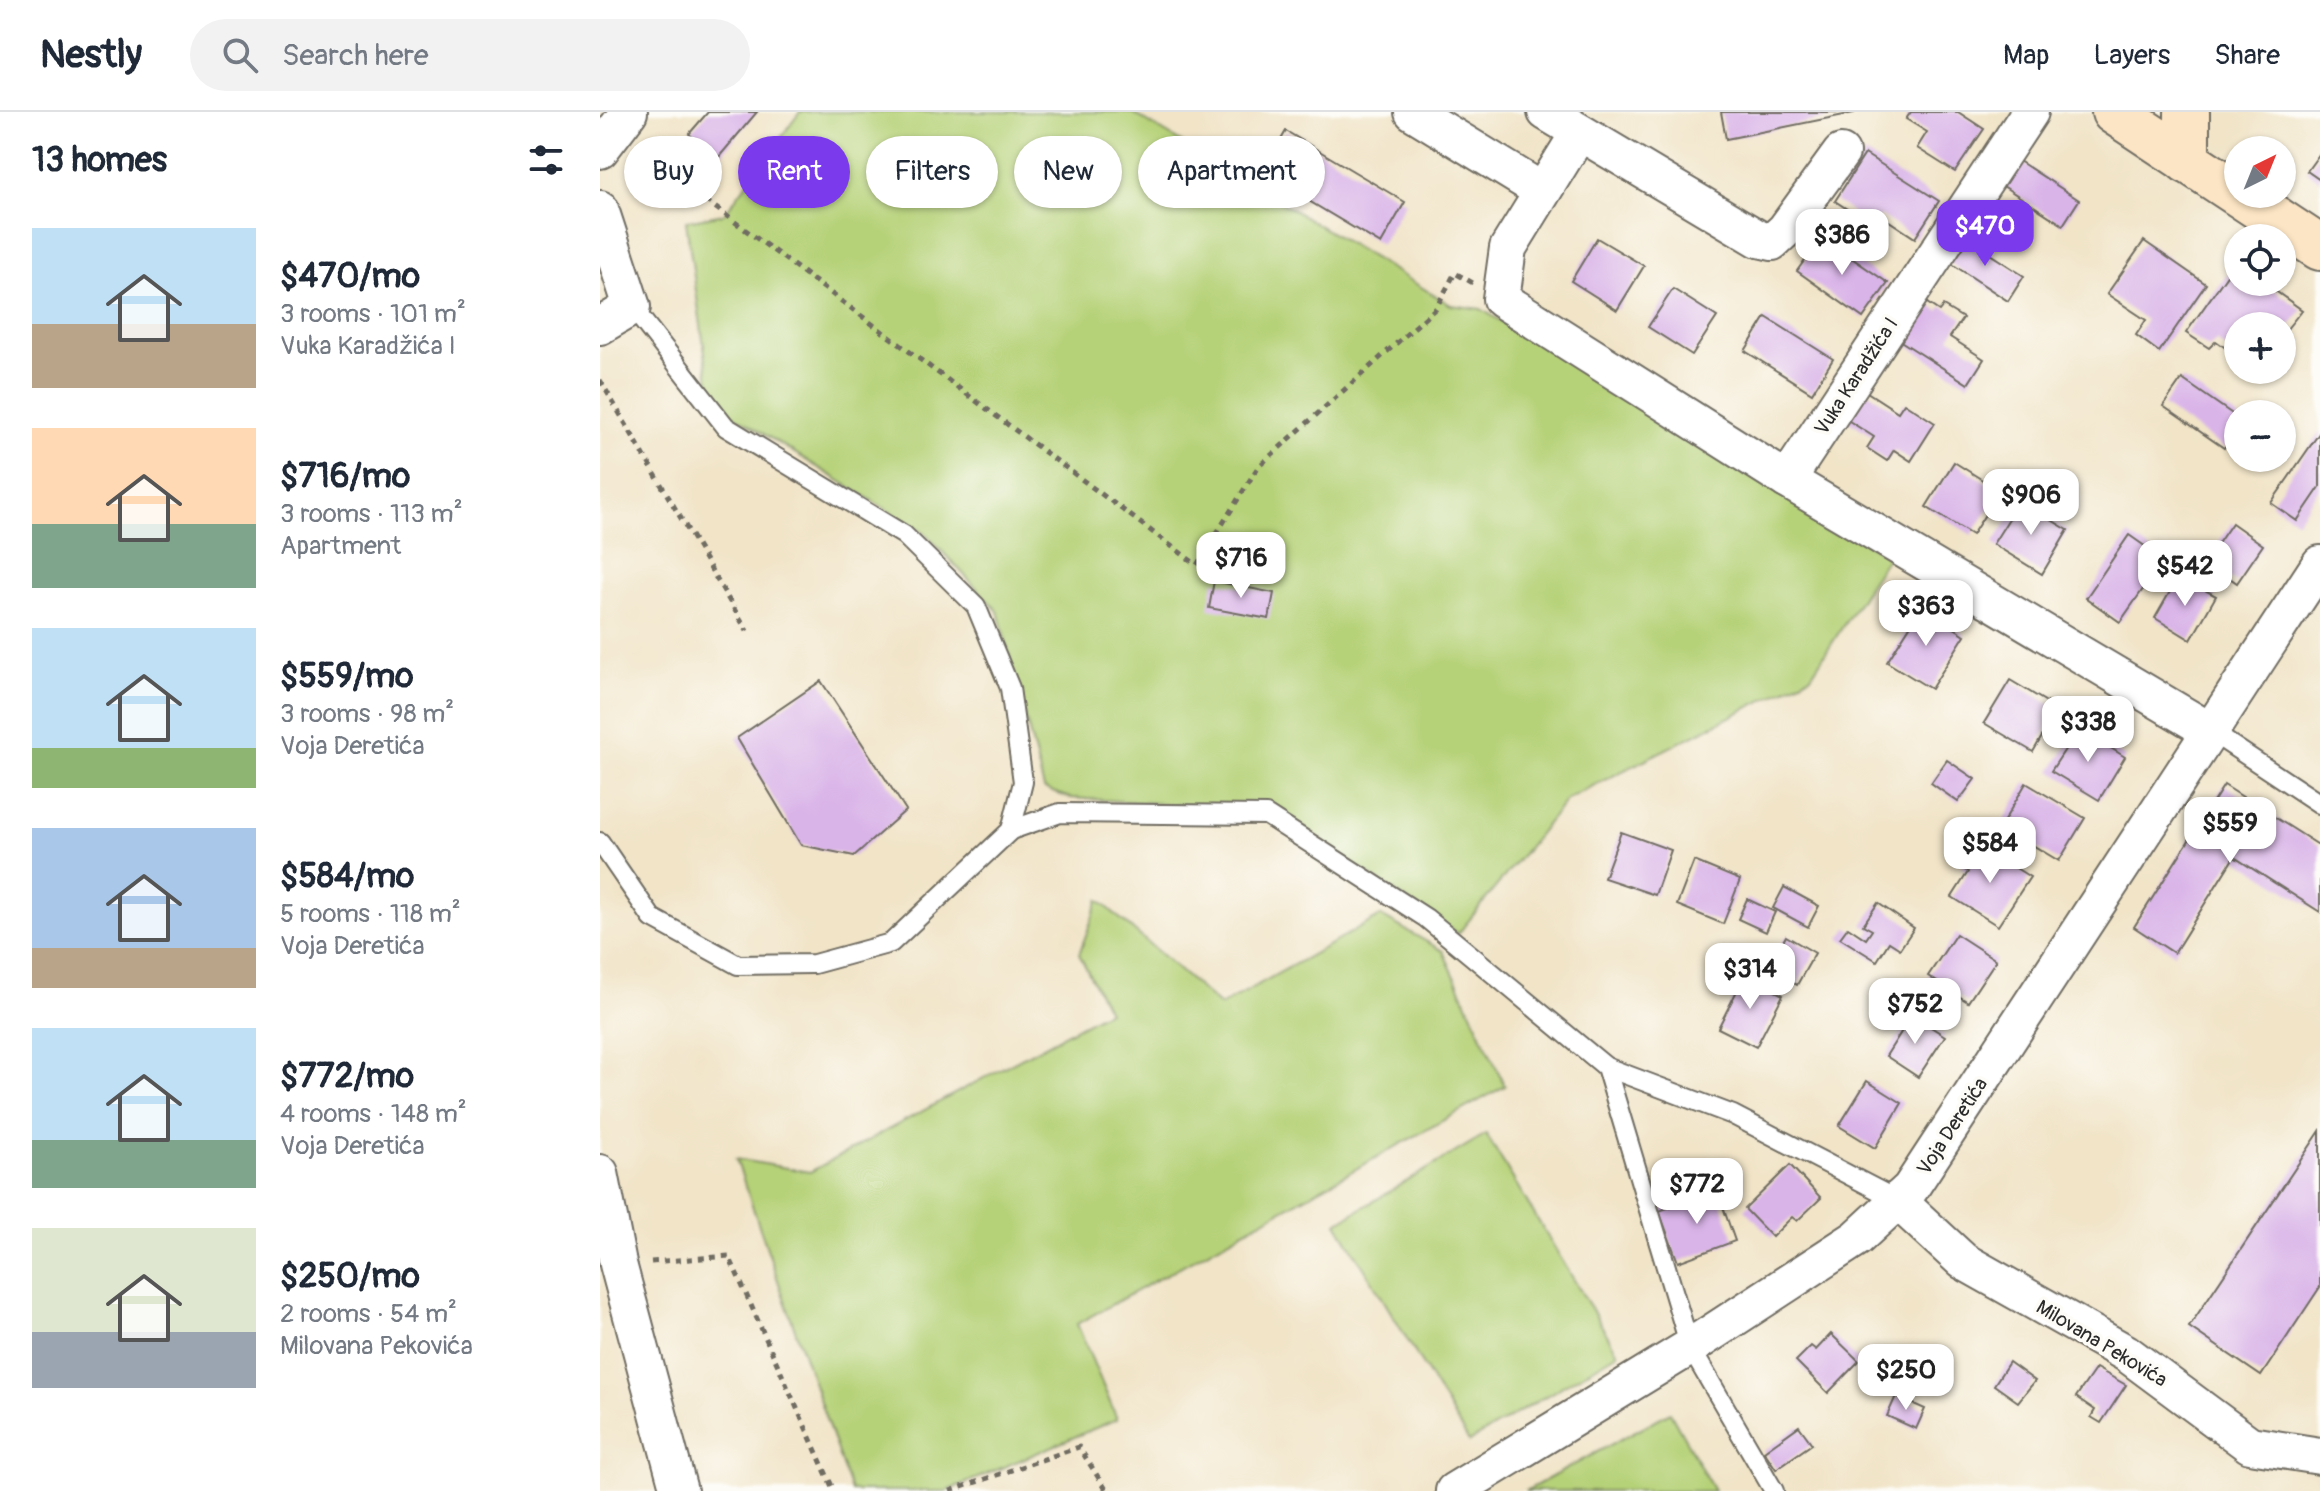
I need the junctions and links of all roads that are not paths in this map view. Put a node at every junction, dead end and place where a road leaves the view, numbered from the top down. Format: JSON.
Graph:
{"nodes":[{"id":1,"x":1413,"y":112,"type":"edge"},
{"id":2,"x":1546,"y":112,"type":"edge"},
{"id":3,"x":2030,"y":112,"type":"edge"},
{"id":4,"x":2114,"y":112,"type":"edge"},
{"id":5,"x":2187,"y":112,"type":"edge"},
{"id":6,"x":1579,"y":133,"type":"junction"},
{"id":7,"x":1841,"y":153,"type":"dead end"},
{"id":8,"x":2187,"y":161,"type":"junction"},
{"id":9,"x":1542,"y":191,"type":"junction"},
{"id":10,"x":600,"y":209,"type":"edge"},
{"id":11,"x":2320,"y":248,"type":"edge"},
{"id":12,"x":632,"y":307,"type":"junction"},
{"id":13,"x":600,"y":326,"type":"edge"},
{"id":14,"x":1787,"y":480,"type":"junction"},
{"id":15,"x":2320,"y":564,"type":"edge"},
{"id":16,"x":2210,"y":731,"type":"junction"},
{"id":17,"x":2320,"y":804,"type":"edge"},
{"id":18,"x":1011,"y":830,"type":"junction"},
{"id":19,"x":600,"y":842,"type":"edge"},
{"id":20,"x":1606,"y":1067,"type":"junction"},
{"id":21,"x":600,"y":1173,"type":"edge"},
{"id":22,"x":1897,"y":1200,"type":"junction"},
{"id":23,"x":1690,"y":1347,"type":"junction"},
{"id":24,"x":2320,"y":1456,"type":"edge"},
{"id":25,"x":679,"y":1491,"type":"edge"},
{"id":26,"x":1454,"y":1491,"type":"edge"},
{"id":27,"x":1774,"y":1491,"type":"edge"}],
"edges":[{"from":1,"to":9,"type":"street"},
{"from":2,"to":6,"type":"street"},
{"from":3,"to":14,"type":"street","name":"Vuka Karadžića I"},
{"from":4,"to":8,"type":"street"},
{"from":5,"to":8,"type":"street"},
{"from":6,"to":7,"type":"street"},
{"from":6,"to":9,"type":"street"},
{"from":8,"to":11,"type":"street"},
{"from":9,"to":14,"type":"street"},
{"from":10,"to":12,"type":"street"},
{"from":12,"to":13,"type":"street"},
{"from":12,"to":18,"type":"lane"},
{"from":14,"to":16,"type":"street"},
{"from":15,"to":16,"type":"street","name":"Voja Deretića"},
{"from":16,"to":17,"type":"lane"},
{"from":16,"to":22,"type":"street","name":"Voja Deretića"},
{"from":18,"to":19,"type":"lane"},
{"from":18,"to":20,"type":"lane"},
{"from":20,"to":22,"type":"lane"},
{"from":20,"to":23,"type":"lane"},
{"from":21,"to":25,"type":"street"},
{"from":22,"to":23,"type":"street","name":"Voja Deretića"},
{"from":22,"to":24,"type":"street","name":"Milovana Pekovića"},
{"from":23,"to":26,"type":"street","name":"Voja Deretića"},
{"from":23,"to":27,"type":"lane"}]}
